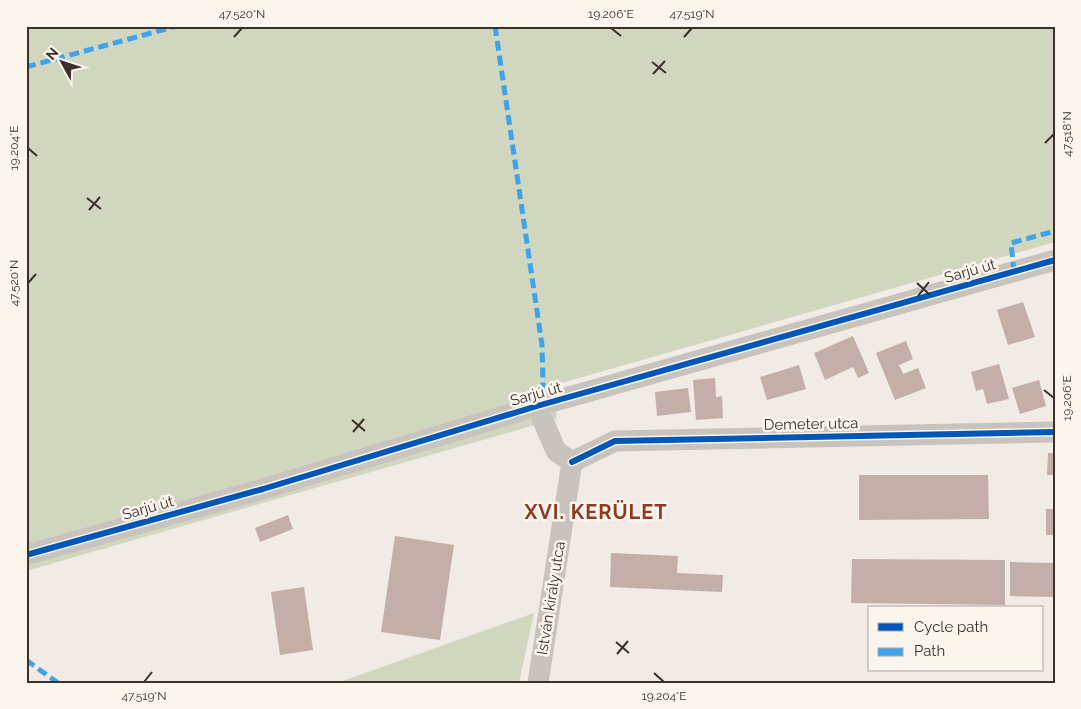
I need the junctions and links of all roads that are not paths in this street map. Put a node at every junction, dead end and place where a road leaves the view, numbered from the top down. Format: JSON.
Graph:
{"nodes":[{"id":1,"x":1055,"y":260,"type":"edge"},
{"id":2,"x":537,"y":406,"type":"junction"},
{"id":3,"x":1055,"y":432,"type":"edge"},
{"id":4,"x":572,"y":462,"type":"junction"},
{"id":5,"x":26,"y":555,"type":"edge"},
{"id":6,"x":538,"y":683,"type":"edge"}],
"edges":[{"from":1,"to":2,"type":"street","name":"Sarjú út"},
{"from":2,"to":4,"type":"street"},
{"from":2,"to":5,"type":"street","name":"Sarjú út"},
{"from":3,"to":4,"type":"street","name":"Demeter utca"},
{"from":4,"to":6,"type":"street","name":"István király utca"}]}
